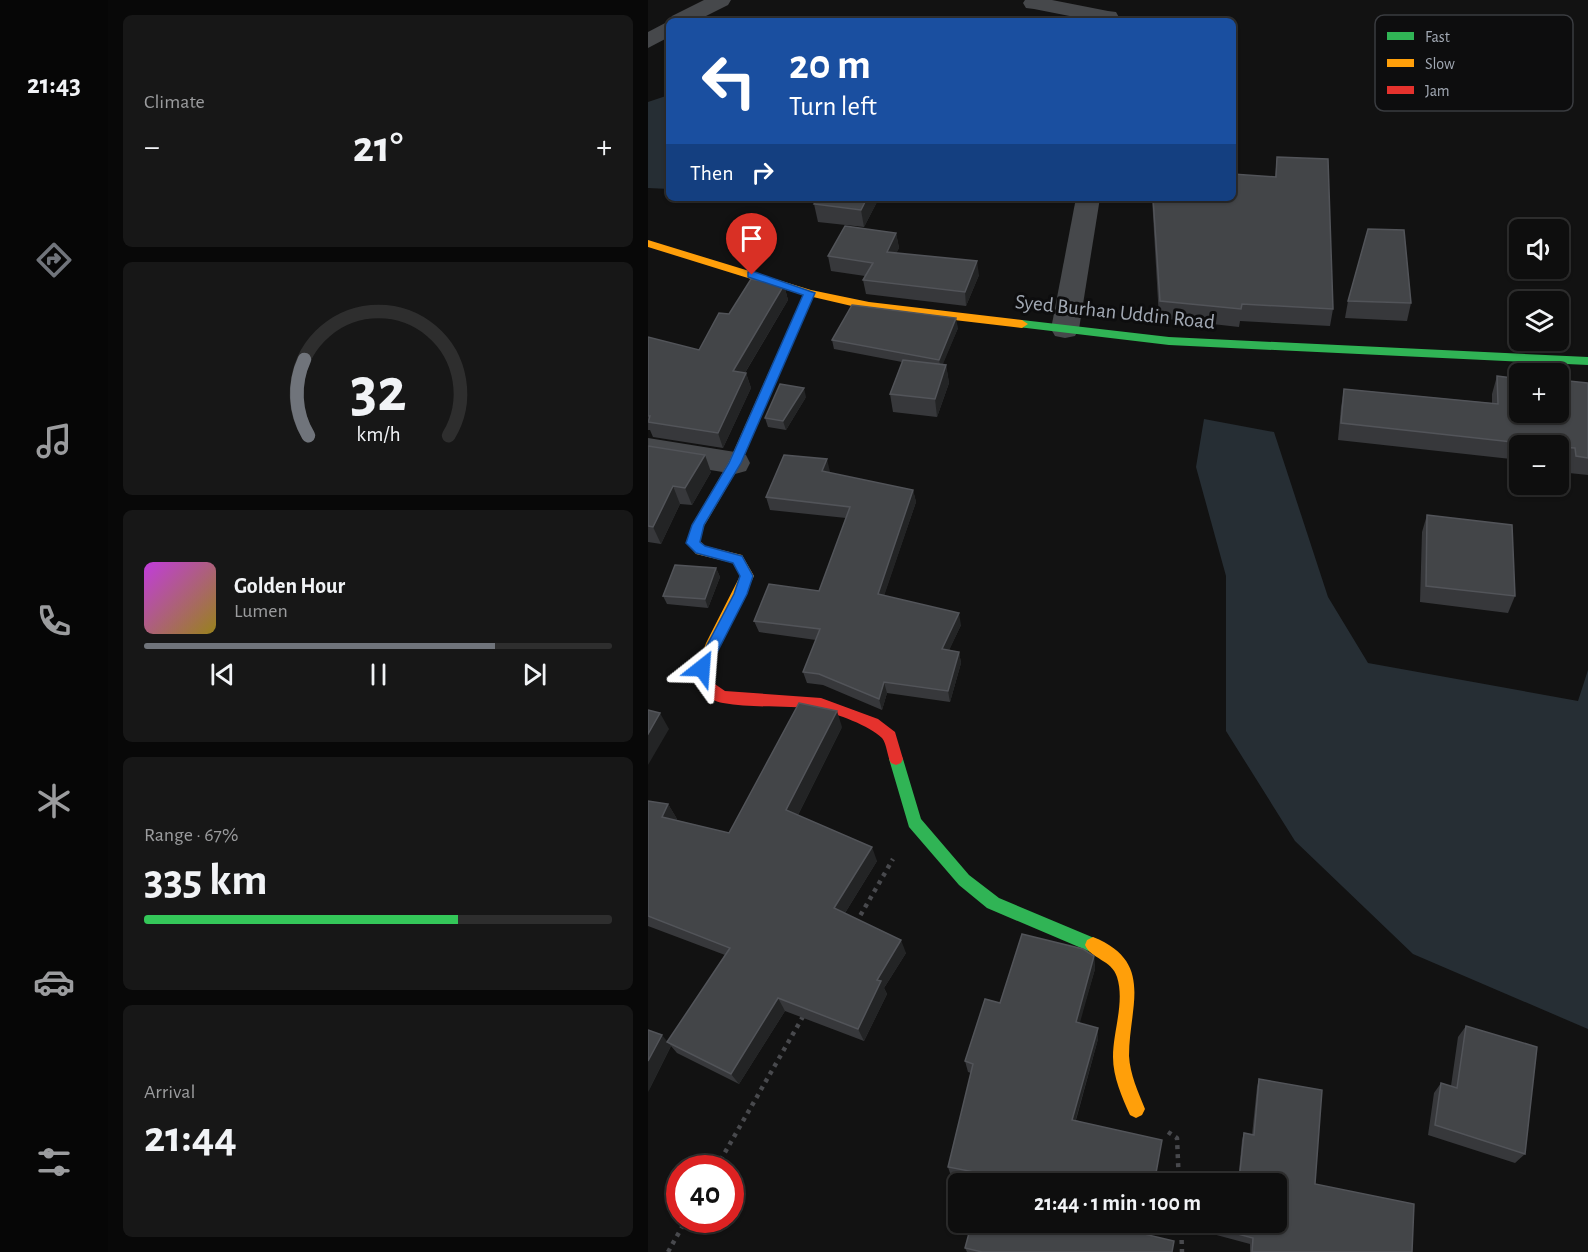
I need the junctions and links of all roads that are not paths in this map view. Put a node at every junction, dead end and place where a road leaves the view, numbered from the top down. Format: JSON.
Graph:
{"nodes":[{"id":1,"x":720,"y":0,"type":"edge"},
{"id":2,"x":1034,"y":3,"type":"dead end"},
{"id":3,"x":686,"y":18,"type":"edge"},
{"id":4,"x":1109,"y":18,"type":"edge"},
{"id":5,"x":666,"y":30,"type":"edge"},
{"id":6,"x":648,"y":41,"type":"edge"},
{"id":7,"x":1088,"y":201,"type":"edge"},
{"id":8,"x":648,"y":243,"type":"edge"},
{"id":9,"x":809,"y":293,"type":"junction"},
{"id":10,"x":1065,"y":329,"type":"junction"},
{"id":11,"x":1588,"y":361,"type":"edge"},
{"id":12,"x":648,"y":449,"type":"edge"},
{"id":13,"x":735,"y":463,"type":"junction"},
{"id":14,"x":1136,"y":1109,"type":"road end"}],
"edges":[{"from":1,"to":3,"type":"street"},
{"from":2,"to":4,"type":"street"},
{"from":5,"to":6,"type":"street"},
{"from":7,"to":10,"type":"street"},
{"from":8,"to":9,"type":"street","name":"Syed Burhan Uddin Road"},
{"from":9,"to":10,"type":"street","name":"Syed Burhan Uddin Road"},
{"from":9,"to":13,"type":"street"},
{"from":10,"to":11,"type":"street","name":"Syed Burhan Uddin Road"},
{"from":12,"to":13,"type":"street"},
{"from":13,"to":14,"type":"street"}]}
